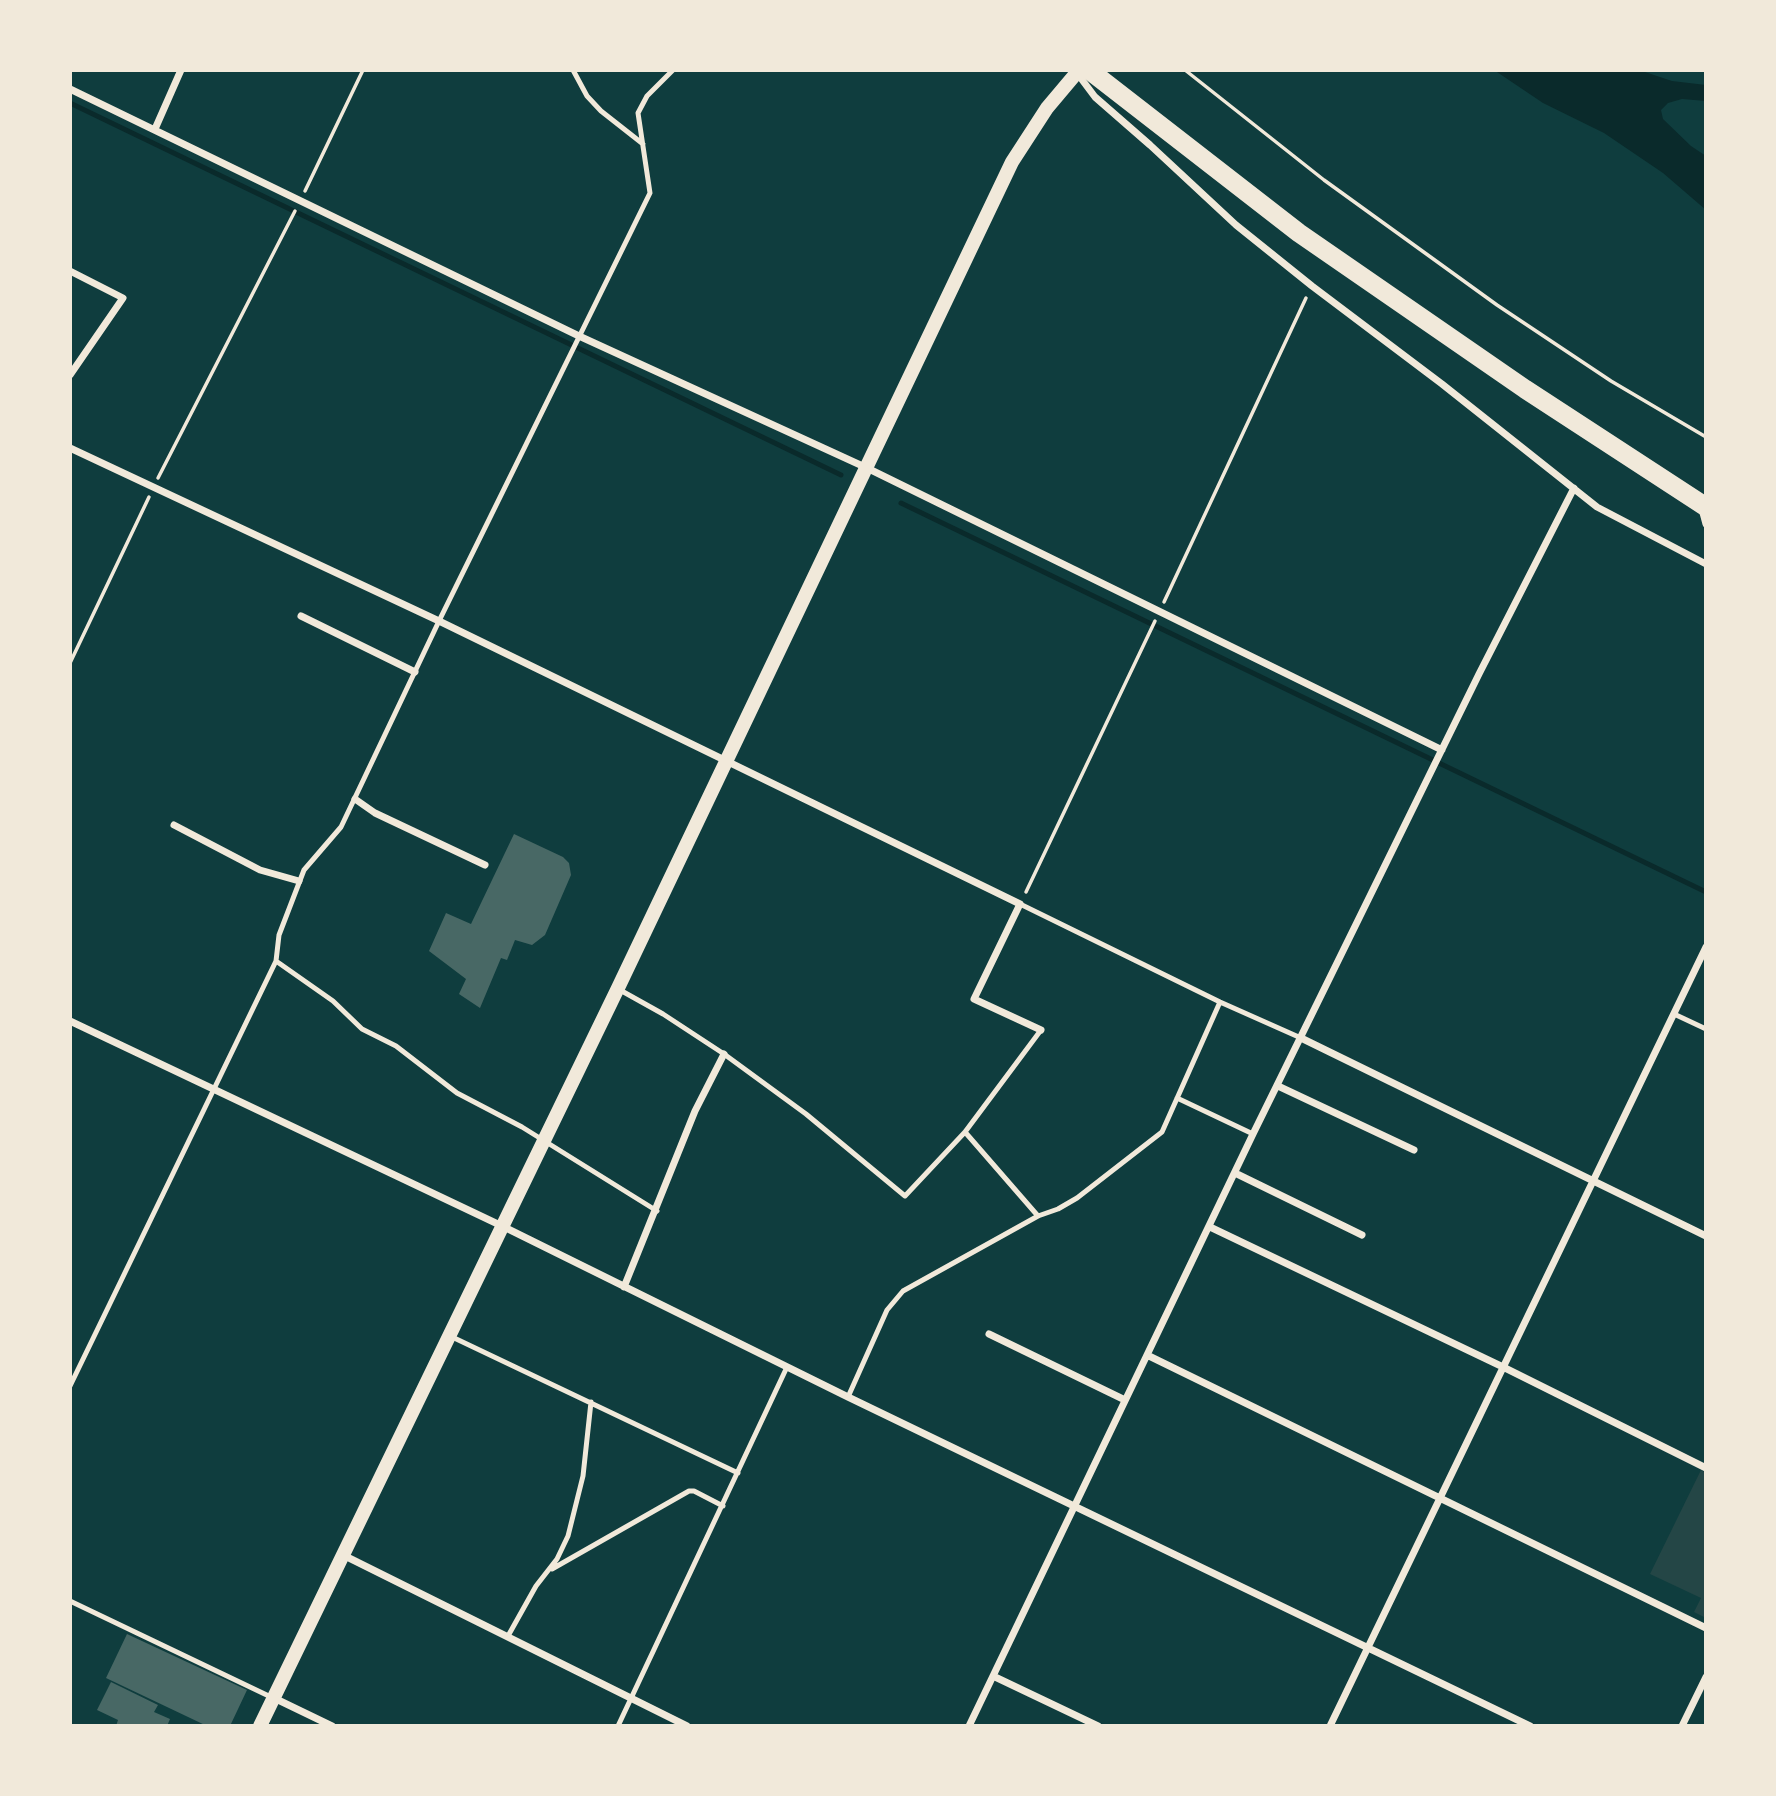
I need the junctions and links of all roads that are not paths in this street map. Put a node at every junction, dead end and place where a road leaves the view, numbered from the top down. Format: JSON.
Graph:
{"nodes":[{"id":1,"x":181,"y":70,"type":"edge"},
{"id":2,"x":573,"y":70,"type":"edge"},
{"id":3,"x":673,"y":70,"type":"edge"},
{"id":4,"x":1081,"y":71,"type":"edge"},
{"id":5,"x":70,"y":89,"type":"edge"},
{"id":6,"x":155,"y":130,"type":"junction"},
{"id":7,"x":643,"y":144,"type":"junction"},
{"id":8,"x":70,"y":271,"type":"edge"},
{"id":9,"x":579,"y":336,"type":"junction"},
{"id":10,"x":70,"y":375,"type":"edge"},
{"id":11,"x":70,"y":448,"type":"edge"},
{"id":12,"x":867,"y":468,"type":"junction"},
{"id":13,"x":1574,"y":488,"type":"junction"},
{"id":14,"x":1704,"y":512,"type":"edge"},
{"id":15,"x":1706,"y":564,"type":"edge"},
{"id":16,"x":300,"y":616,"type":"dead end"},
{"id":17,"x":439,"y":621,"type":"junction"},
{"id":18,"x":415,"y":672,"type":"junction"},
{"id":19,"x":1442,"y":750,"type":"junction"},
{"id":20,"x":725,"y":762,"type":"junction"},
{"id":21,"x":355,"y":799,"type":"junction"},
{"id":22,"x":174,"y":825,"type":"dead end"},
{"id":23,"x":485,"y":865,"type":"dead end"},
{"id":24,"x":299,"y":881,"type":"junction"},
{"id":25,"x":1020,"y":904,"type":"junction"},
{"id":26,"x":1706,"y":947,"type":"edge"},
{"id":27,"x":276,"y":961,"type":"junction"},
{"id":28,"x":618,"y":988,"type":"junction"},
{"id":29,"x":1220,"y":1002,"type":"junction"},
{"id":30,"x":1674,"y":1014,"type":"junction"},
{"id":31,"x":70,"y":1021,"type":"edge"},
{"id":32,"x":1706,"y":1029,"type":"edge"},
{"id":33,"x":1041,"y":1030,"type":"joint"},
{"id":34,"x":1301,"y":1038,"type":"junction"},
{"id":35,"x":724,"y":1054,"type":"junction"},
{"id":36,"x":1278,"y":1086,"type":"junction"},
{"id":37,"x":212,"y":1090,"type":"junction"},
{"id":38,"x":1177,"y":1098,"type":"junction"},
{"id":39,"x":965,"y":1132,"type":"junction"},
{"id":40,"x":1253,"y":1134,"type":"junction"},
{"id":41,"x":544,"y":1142,"type":"junction"},
{"id":42,"x":1414,"y":1150,"type":"dead end"},
{"id":43,"x":1235,"y":1173,"type":"junction"},
{"id":44,"x":1592,"y":1182,"type":"junction"},
{"id":45,"x":657,"y":1211,"type":"junction"},
{"id":46,"x":1038,"y":1216,"type":"junction"},
{"id":47,"x":502,"y":1226,"type":"junction"},
{"id":48,"x":1210,"y":1227,"type":"junction"},
{"id":49,"x":1362,"y":1235,"type":"dead end"},
{"id":50,"x":1706,"y":1236,"type":"edge"},
{"id":51,"x":624,"y":1287,"type":"junction"},
{"id":52,"x":989,"y":1334,"type":"dead end"},
{"id":53,"x":449,"y":1336,"type":"junction"},
{"id":54,"x":1147,"y":1355,"type":"junction"},
{"id":55,"x":787,"y":1367,"type":"junction"},
{"id":56,"x":1503,"y":1367,"type":"junction"},
{"id":57,"x":70,"y":1386,"type":"edge"},
{"id":58,"x":848,"y":1397,"type":"junction"},
{"id":59,"x":1125,"y":1400,"type":"junction"},
{"id":60,"x":591,"y":1402,"type":"junction"},
{"id":61,"x":1706,"y":1468,"type":"edge"},
{"id":62,"x":738,"y":1473,"type":"junction"},
{"id":63,"x":1439,"y":1497,"type":"junction"},
{"id":64,"x":723,"y":1506,"type":"junction"},
{"id":65,"x":1075,"y":1506,"type":"junction"},
{"id":66,"x":343,"y":1554,"type":"junction"},
{"id":67,"x":549,"y":1570,"type":"junction"},
{"id":68,"x":70,"y":1601,"type":"edge"},
{"id":69,"x":1706,"y":1629,"type":"edge"},
{"id":70,"x":508,"y":1636,"type":"junction"},
{"id":71,"x":1368,"y":1647,"type":"junction"},
{"id":72,"x":993,"y":1676,"type":"junction"},
{"id":73,"x":1706,"y":1677,"type":"edge"},
{"id":74,"x":273,"y":1698,"type":"junction"},
{"id":75,"x":631,"y":1699,"type":"junction"},
{"id":76,"x":260,"y":1726,"type":"edge"},
{"id":77,"x":332,"y":1726,"type":"edge"},
{"id":78,"x":618,"y":1726,"type":"edge"},
{"id":79,"x":687,"y":1726,"type":"edge"},
{"id":80,"x":969,"y":1726,"type":"edge"},
{"id":81,"x":1098,"y":1726,"type":"edge"},
{"id":82,"x":1330,"y":1726,"type":"edge"},
{"id":83,"x":1530,"y":1726,"type":"edge"},
{"id":84,"x":1682,"y":1726,"type":"edge"}],
"edges":[{"from":1,"to":6,"type":"street"},
{"from":2,"to":7,"type":"lane"},
{"from":3,"to":7,"type":"lane"},
{"from":4,"to":12,"type":"main road"},
{"from":4,"to":13,"type":"street"},
{"from":4,"to":14,"type":"highway"},
{"from":5,"to":6,"type":"street"},
{"from":6,"to":9,"type":"street"},
{"from":7,"to":9,"type":"lane"},
{"from":8,"to":10,"type":"street"},
{"from":9,"to":12,"type":"street"},
{"from":9,"to":17,"type":"lane"},
{"from":11,"to":17,"type":"street"},
{"from":12,"to":19,"type":"street"},
{"from":12,"to":20,"type":"main road"},
{"from":13,"to":15,"type":"street"},
{"from":13,"to":19,"type":"street"},
{"from":16,"to":18,"type":"street"},
{"from":17,"to":18,"type":"lane"},
{"from":17,"to":20,"type":"street"},
{"from":18,"to":21,"type":"lane"},
{"from":19,"to":34,"type":"street"},
{"from":20,"to":25,"type":"street"},
{"from":20,"to":28,"type":"main road"},
{"from":21,"to":23,"type":"street"},
{"from":21,"to":24,"type":"lane"},
{"from":22,"to":24,"type":"street"},
{"from":24,"to":27,"type":"lane"},
{"from":25,"to":29,"type":"lane"},
{"from":25,"to":33,"type":"street"},
{"from":26,"to":30,"type":"street"},
{"from":27,"to":37,"type":"lane"},
{"from":27,"to":41,"type":"lane"},
{"from":28,"to":35,"type":"lane"},
{"from":28,"to":41,"type":"main road"},
{"from":29,"to":34,"type":"lane"},
{"from":29,"to":38,"type":"lane"},
{"from":30,"to":32,"type":"lane"},
{"from":30,"to":44,"type":"street"},
{"from":31,"to":37,"type":"street"},
{"from":33,"to":39,"type":"lane"},
{"from":34,"to":36,"type":"street"},
{"from":34,"to":44,"type":"street"},
{"from":35,"to":39,"type":"lane"},
{"from":35,"to":45,"type":"street"},
{"from":36,"to":40,"type":"street"},
{"from":36,"to":42,"type":"street"},
{"from":37,"to":47,"type":"street"},
{"from":37,"to":57,"type":"lane"},
{"from":38,"to":40,"type":"lane"},
{"from":38,"to":46,"type":"lane"},
{"from":39,"to":46,"type":"lane"},
{"from":40,"to":43,"type":"street"},
{"from":41,"to":45,"type":"lane"},
{"from":41,"to":47,"type":"main road"},
{"from":43,"to":48,"type":"street"},
{"from":43,"to":49,"type":"street"},
{"from":44,"to":50,"type":"street"},
{"from":44,"to":56,"type":"street"},
{"from":45,"to":51,"type":"street"},
{"from":46,"to":58,"type":"lane"},
{"from":47,"to":51,"type":"street"},
{"from":47,"to":53,"type":"main road"},
{"from":48,"to":54,"type":"street"},
{"from":48,"to":56,"type":"street"},
{"from":51,"to":55,"type":"street"},
{"from":52,"to":59,"type":"street"},
{"from":53,"to":60,"type":"lane"},
{"from":53,"to":66,"type":"main road"},
{"from":54,"to":59,"type":"street"},
{"from":54,"to":63,"type":"street"},
{"from":55,"to":58,"type":"street"},
{"from":55,"to":62,"type":"lane"},
{"from":56,"to":61,"type":"street"},
{"from":56,"to":63,"type":"street"},
{"from":58,"to":65,"type":"street"},
{"from":59,"to":65,"type":"street"},
{"from":60,"to":62,"type":"lane"},
{"from":60,"to":67,"type":"lane"},
{"from":62,"to":64,"type":"lane"},
{"from":63,"to":69,"type":"street"},
{"from":63,"to":71,"type":"street"},
{"from":64,"to":67,"type":"lane"},
{"from":64,"to":75,"type":"lane"},
{"from":65,"to":71,"type":"street"},
{"from":65,"to":72,"type":"street"},
{"from":66,"to":70,"type":"street"},
{"from":66,"to":74,"type":"main road"},
{"from":67,"to":70,"type":"lane"},
{"from":68,"to":74,"type":"lane"},
{"from":70,"to":75,"type":"street"},
{"from":71,"to":82,"type":"street"},
{"from":71,"to":83,"type":"street"},
{"from":72,"to":80,"type":"street"},
{"from":72,"to":81,"type":"street"},
{"from":73,"to":84,"type":"street"},
{"from":74,"to":76,"type":"main road"},
{"from":74,"to":77,"type":"street"},
{"from":75,"to":78,"type":"lane"},
{"from":75,"to":79,"type":"street"}]}
